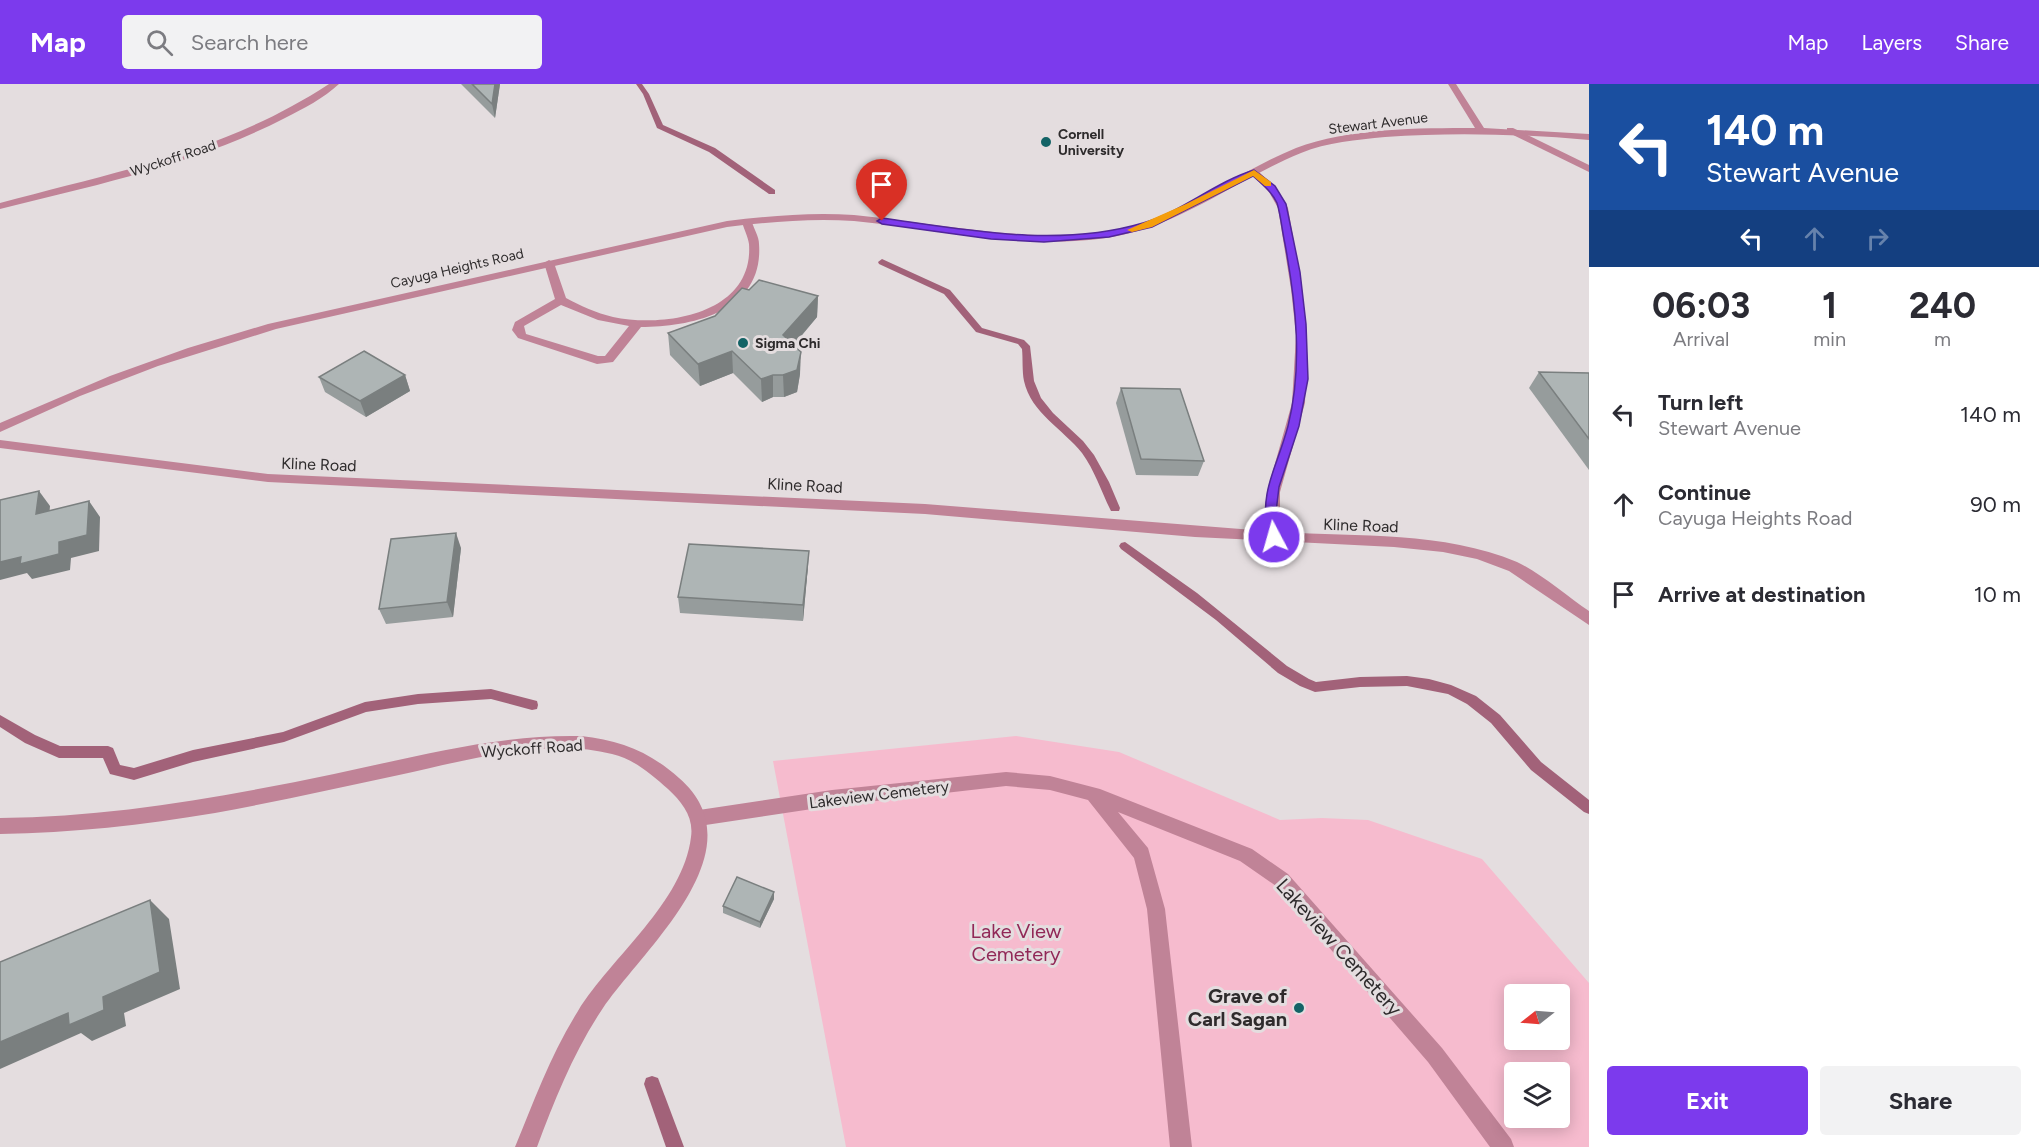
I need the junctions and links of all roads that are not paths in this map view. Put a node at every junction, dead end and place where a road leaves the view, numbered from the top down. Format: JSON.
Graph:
{"nodes":[{"id":1,"x":335,"y":84,"type":"edge"},
{"id":2,"x":1452,"y":84,"type":"edge"},
{"id":3,"x":1480,"y":129,"type":"junction"},
{"id":4,"x":1510,"y":130,"type":"junction"},
{"id":5,"x":1589,"y":137,"type":"edge"},
{"id":6,"x":1589,"y":169,"type":"edge"},
{"id":7,"x":1254,"y":172,"type":"junction"},
{"id":8,"x":0,"y":206,"type":"edge"},
{"id":9,"x":747,"y":222,"type":"junction"},
{"id":10,"x":938,"y":229,"type":"joint"},
{"id":11,"x":549,"y":263,"type":"junction"},
{"id":12,"x":561,"y":300,"type":"junction"},
{"id":13,"x":638,"y":323,"type":"junction"},
{"id":14,"x":0,"y":428,"type":"edge"},
{"id":15,"x":0,"y":444,"type":"edge"},
{"id":16,"x":1274,"y":537,"type":"junction"},
{"id":17,"x":1589,"y":619,"type":"edge"},
{"id":18,"x":1094,"y":794,"type":"junction"},
{"id":19,"x":699,"y":818,"type":"junction"},
{"id":20,"x":0,"y":826,"type":"edge"},
{"id":21,"x":526,"y":1147,"type":"edge"},
{"id":22,"x":1180,"y":1147,"type":"edge"},
{"id":23,"x":1503,"y":1147,"type":"edge"}],
"edges":[{"from":1,"to":8,"type":"street","name":"Wyckoff Road"},
{"from":2,"to":3,"type":"street"},
{"from":3,"to":4,"type":"street","name":"Stewart Avenue"},
{"from":3,"to":7,"type":"street","name":"Stewart Avenue"},
{"from":4,"to":5,"type":"street","name":"Stewart Avenue"},
{"from":4,"to":6,"type":"street"},
{"from":7,"to":10,"type":"street","name":"Stewart Avenue"},
{"from":7,"to":16,"type":"street"},
{"from":9,"to":10,"type":"street","name":"Cayuga Heights Road"},
{"from":9,"to":11,"type":"street","name":"Cayuga Heights Road"},
{"from":9,"to":13,"type":"street"},
{"from":11,"to":12,"type":"street"},
{"from":11,"to":14,"type":"street","name":"Cayuga Heights Road"},
{"from":12,"to":13,"type":"street"},
{"from":12,"to":13,"type":"street"},
{"from":15,"to":16,"type":"street","name":"Kline Road"},
{"from":16,"to":17,"type":"street","name":"Kline Road"},
{"from":18,"to":19,"type":"street","name":"Lakeview Cemetery"},
{"from":18,"to":22,"type":"street"},
{"from":18,"to":23,"type":"street","name":"Lakeview Cemetery"},
{"from":19,"to":20,"type":"street","name":"Wyckoff Road"},
{"from":19,"to":21,"type":"street"}]}
